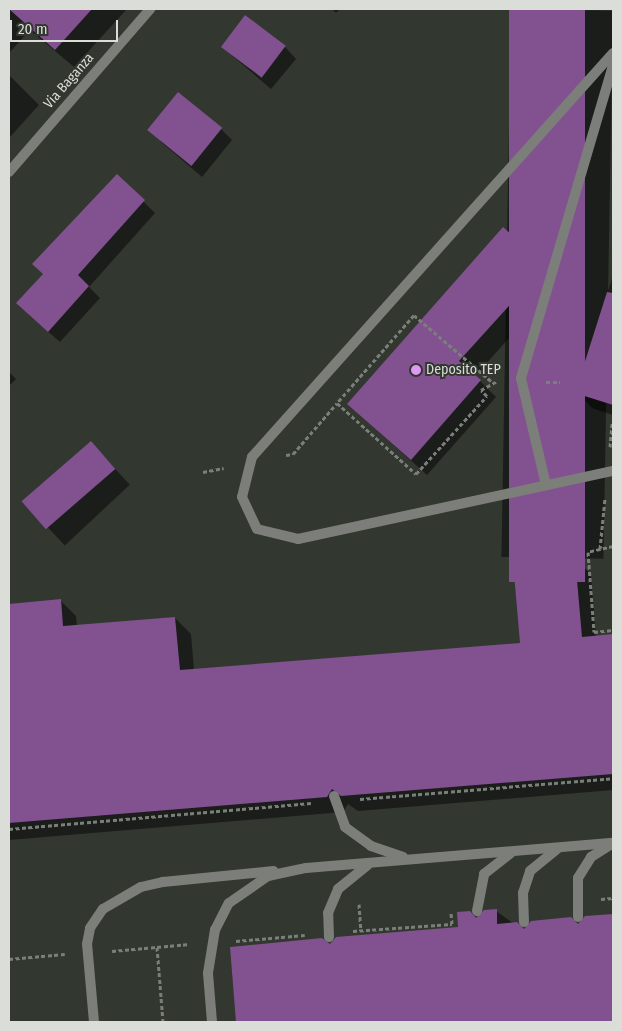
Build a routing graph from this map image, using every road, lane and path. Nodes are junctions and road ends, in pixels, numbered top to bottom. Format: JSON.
{"nodes":[{"id":1,"x":150,"y":9,"type":"edge"},
{"id":2,"x":613,"y":53,"type":"edge"},
{"id":3,"x":613,"y":65,"type":"edge"},
{"id":4,"x":9,"y":172,"type":"edge"},
{"id":5,"x":490,"y":381,"type":"junction"},
{"id":6,"x":500,"y":382,"type":"dead end"},
{"id":7,"x":540,"y":382,"type":"dead end"},
{"id":8,"x":560,"y":382,"type":"dead end"},
{"id":9,"x":613,"y":471,"type":"edge"},
{"id":10,"x":546,"y":485,"type":"junction"},
{"id":11,"x":613,"y":546,"type":"edge"},
{"id":12,"x":613,"y":630,"type":"edge"},
{"id":13,"x":334,"y":796,"type":"dead end"},
{"id":14,"x":613,"y":844,"type":"edge"},
{"id":15,"x":570,"y":847,"type":"junction"},
{"id":16,"x":524,"y":850,"type":"junction"},
{"id":17,"x":424,"y":858,"type":"junction"},
{"id":18,"x":384,"y":861,"type":"junction"},
{"id":19,"x":306,"y":868,"type":"junction"},
{"id":20,"x":477,"y":911,"type":"dead end"},
{"id":21,"x":578,"y":917,"type":"dead end"},
{"id":22,"x":524,"y":922,"type":"dead end"},
{"id":23,"x":329,"y":938,"type":"dead end"},
{"id":24,"x":157,"y":947,"type":"dead end"},
{"id":25,"x":94,"y":1022,"type":"edge"},
{"id":26,"x":163,"y":1022,"type":"edge"},
{"id":27,"x":212,"y":1022,"type":"edge"}],
"edges":[{"from":1,"to":4,"type":"street","name":"Via Baganza"},
{"from":2,"to":10,"type":"street"},
{"from":3,"to":10,"type":"street"},
{"from":5,"to":5,"type":"path"},
{"from":5,"to":6,"type":"path"},
{"from":7,"to":8,"type":"path"},
{"from":9,"to":10,"type":"street"},
{"from":11,"to":12,"type":"path"},
{"from":13,"to":17,"type":"street"},
{"from":14,"to":15,"type":"street"},
{"from":14,"to":21,"type":"street"},
{"from":15,"to":16,"type":"street"},
{"from":15,"to":22,"type":"street"},
{"from":16,"to":17,"type":"street"},
{"from":16,"to":20,"type":"street"},
{"from":17,"to":18,"type":"street"},
{"from":18,"to":19,"type":"street"},
{"from":18,"to":23,"type":"street"},
{"from":19,"to":25,"type":"street"},
{"from":19,"to":27,"type":"street"},
{"from":24,"to":26,"type":"path"}]}
